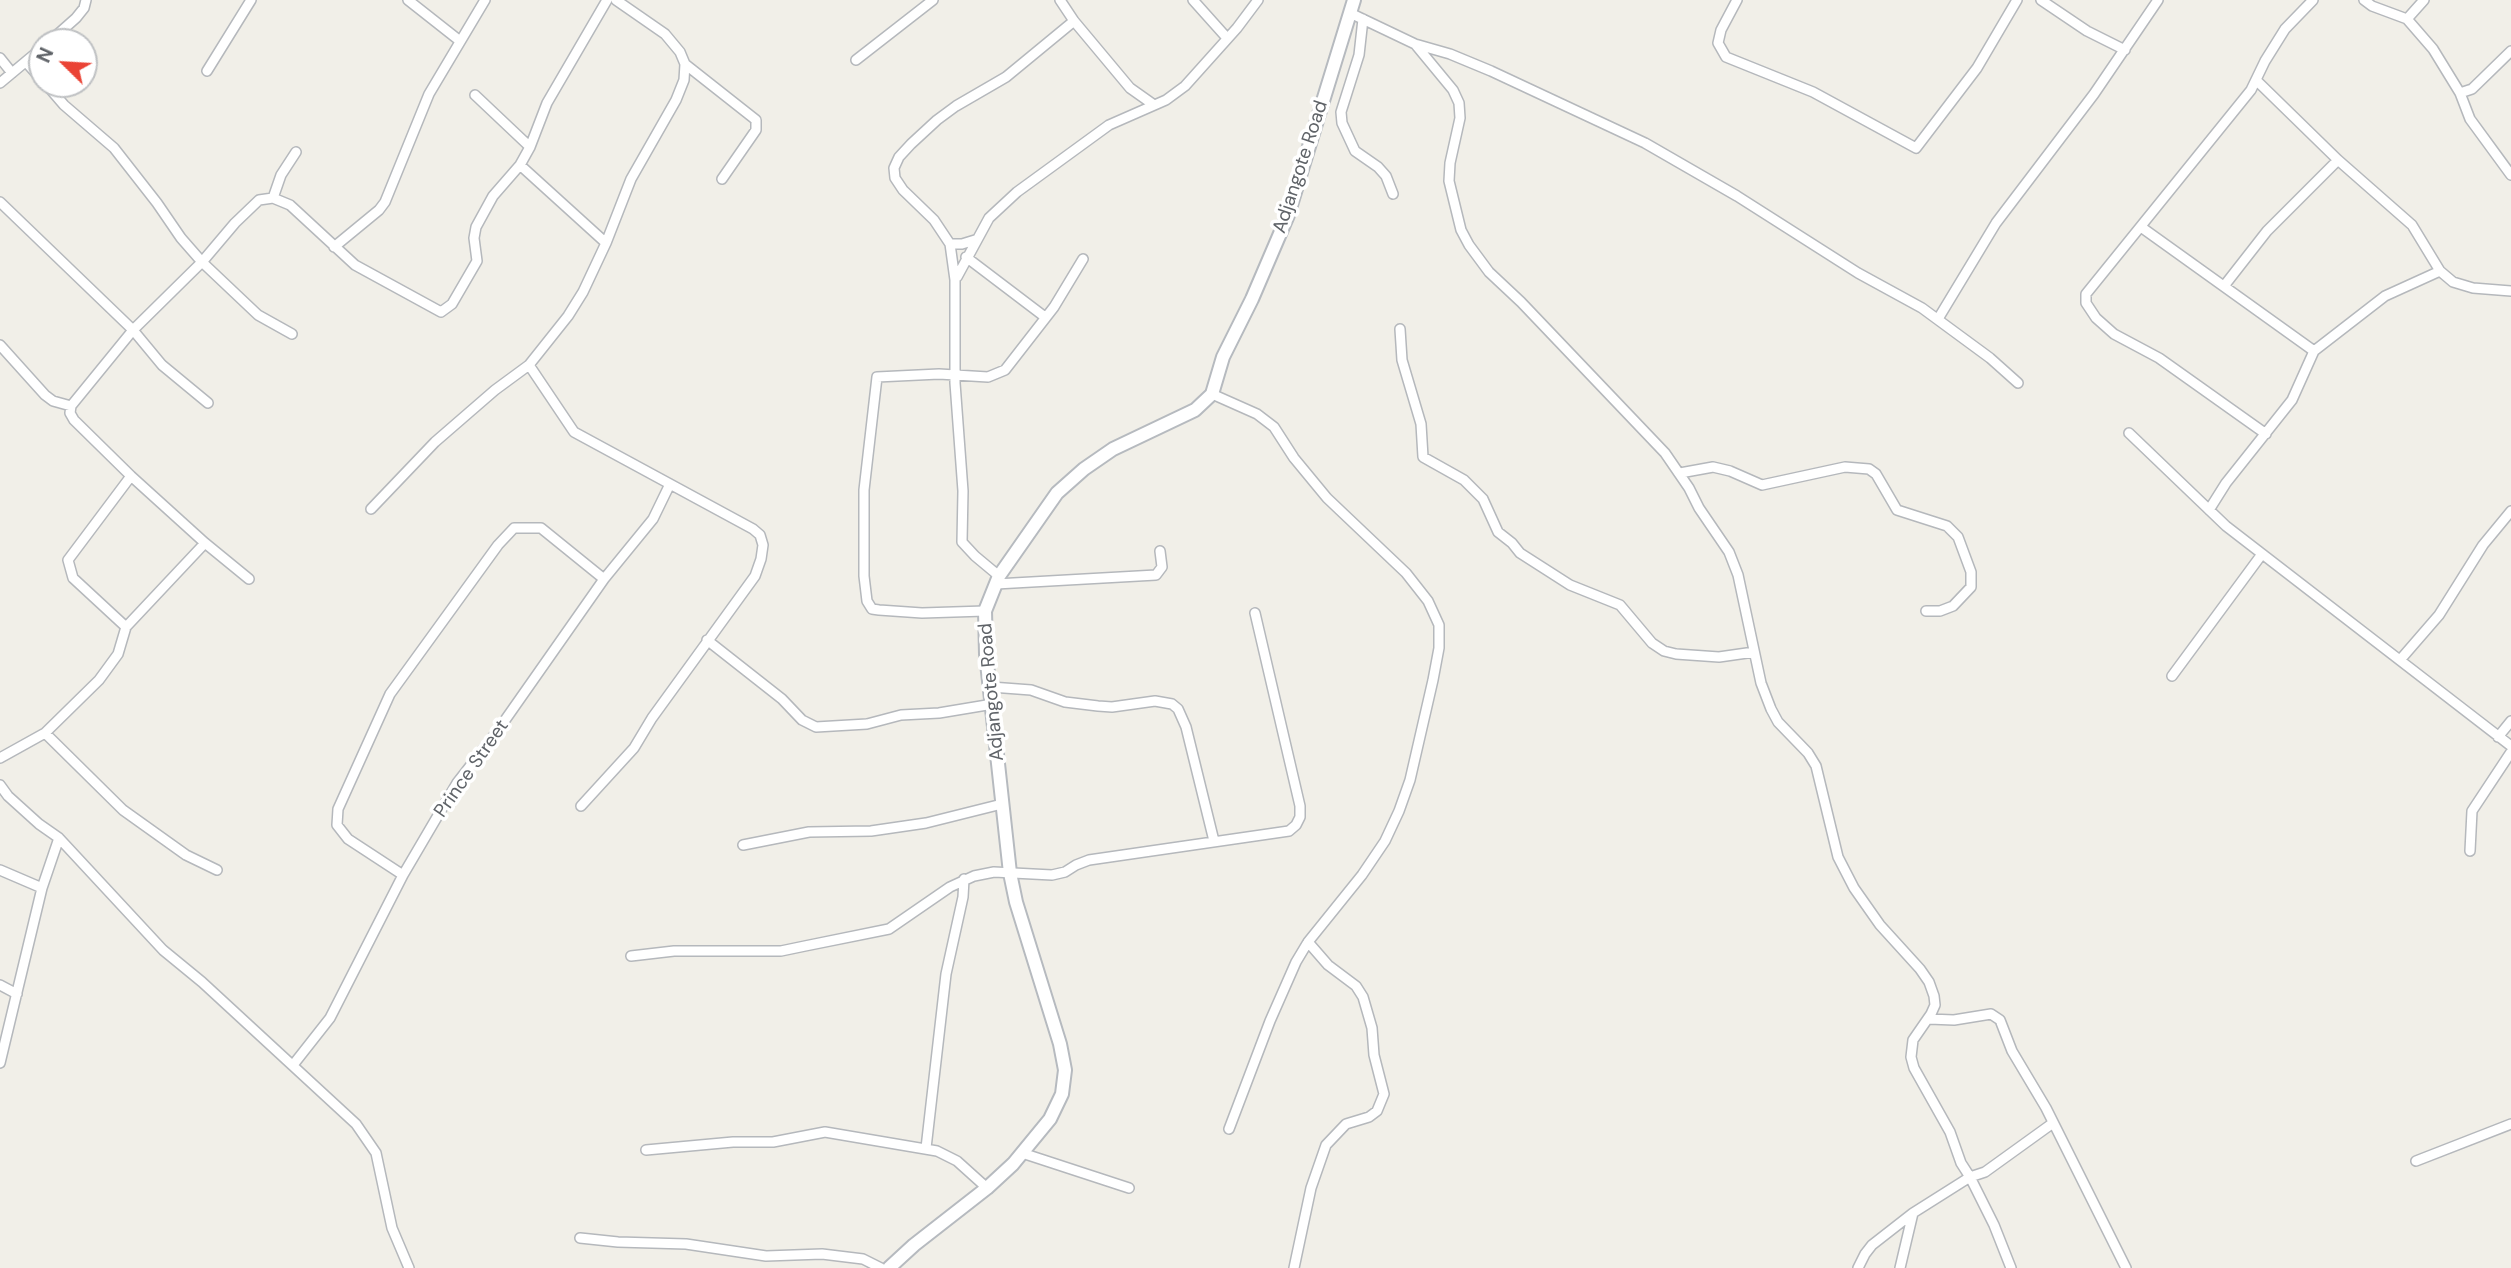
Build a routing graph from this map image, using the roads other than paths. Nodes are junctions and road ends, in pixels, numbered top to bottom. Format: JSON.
{"nodes":[{"id":1,"x":86,"y":0,"type":"edge"},
{"id":2,"x":408,"y":0,"type":"edge"},
{"id":3,"x":485,"y":0,"type":"edge"},
{"id":4,"x":607,"y":0,"type":"edge"},
{"id":5,"x":616,"y":0,"type":"edge"},
{"id":6,"x":933,"y":0,"type":"edge"},
{"id":7,"x":1060,"y":0,"type":"edge"},
{"id":8,"x":1193,"y":0,"type":"edge"},
{"id":9,"x":1258,"y":0,"type":"edge"},
{"id":10,"x":1354,"y":0,"type":"edge"},
{"id":11,"x":1738,"y":0,"type":"edge"},
{"id":12,"x":2017,"y":0,"type":"edge"},
{"id":13,"x":2041,"y":0,"type":"edge"},
{"id":14,"x":2158,"y":0,"type":"edge"},
{"id":15,"x":2313,"y":0,"type":"edge"},
{"id":16,"x":2364,"y":0,"type":"edge"},
{"id":17,"x":2424,"y":0,"type":"edge"},
{"id":18,"x":248,"y":2,"type":"edge"},
{"id":19,"x":1350,"y":13,"type":"junction"},
{"id":20,"x":1363,"y":19,"type":"junction"},
{"id":21,"x":2407,"y":19,"type":"junction"},
{"id":22,"x":1074,"y":22,"type":"junction"},
{"id":23,"x":64,"y":28,"type":"edge"},
{"id":24,"x":1227,"y":38,"type":"junction"},
{"id":25,"x":460,"y":41,"type":"junction"},
{"id":26,"x":1415,"y":44,"type":"junction"},
{"id":27,"x":2125,"y":50,"type":"junction"},
{"id":28,"x":2511,"y":51,"type":"edge"},
{"id":29,"x":0,"y":58,"type":"edge"},
{"id":30,"x":856,"y":60,"type":"dead end"},
{"id":31,"x":26,"y":62,"type":"joint"},
{"id":32,"x":28,"y":64,"type":"edge"},
{"id":33,"x":685,"y":64,"type":"junction"},
{"id":34,"x":207,"y":71,"type":"dead end"},
{"id":35,"x":12,"y":74,"type":"junction"},
{"id":36,"x":2256,"y":80,"type":"junction"},
{"id":37,"x":0,"y":83,"type":"edge"},
{"id":38,"x":2460,"y":93,"type":"junction"},
{"id":39,"x":475,"y":95,"type":"dead end"},
{"id":40,"x":58,"y":98,"type":"edge"},
{"id":41,"x":1154,"y":105,"type":"junction"},
{"id":42,"x":530,"y":147,"type":"junction"},
{"id":43,"x":296,"y":152,"type":"dead end"},
{"id":44,"x":2338,"y":160,"type":"junction"},
{"id":45,"x":520,"y":165,"type":"junction"},
{"id":46,"x":2511,"y":176,"type":"edge"},
{"id":47,"x":722,"y":179,"type":"dead end"},
{"id":48,"x":1393,"y":194,"type":"dead end"},
{"id":49,"x":273,"y":198,"type":"junction"},
{"id":50,"x":0,"y":202,"type":"edge"},
{"id":51,"x":2141,"y":227,"type":"junction"},
{"id":52,"x":975,"y":240,"type":"junction"},
{"id":53,"x":606,"y":243,"type":"junction"},
{"id":54,"x":950,"y":244,"type":"junction"},
{"id":55,"x":334,"y":247,"type":"junction"},
{"id":56,"x":966,"y":257,"type":"junction"},
{"id":57,"x":1083,"y":259,"type":"dead end"},
{"id":58,"x":202,"y":262,"type":"junction"},
{"id":59,"x":2441,"y":271,"type":"junction"},
{"id":60,"x":955,"y":280,"type":"junction"},
{"id":61,"x":2224,"y":286,"type":"junction"},
{"id":62,"x":2511,"y":291,"type":"edge"},
{"id":63,"x":1045,"y":317,"type":"junction"},
{"id":64,"x":1938,"y":319,"type":"junction"},
{"id":65,"x":1400,"y":329,"type":"dead end"},
{"id":66,"x":133,"y":330,"type":"junction"},
{"id":67,"x":292,"y":334,"type":"dead end"},
{"id":68,"x":0,"y":345,"type":"edge"},
{"id":69,"x":2314,"y":351,"type":"junction"},
{"id":70,"x":529,"y":365,"type":"junction"},
{"id":71,"x":939,"y":374,"type":"junction"},
{"id":72,"x":955,"y":375,"type":"junction"},
{"id":73,"x":2018,"y":383,"type":"dead end"},
{"id":74,"x":955,"y":389,"type":"junction"},
{"id":75,"x":1212,"y":394,"type":"junction"},
{"id":76,"x":208,"y":403,"type":"dead end"},
{"id":77,"x":71,"y":406,"type":"junction"},
{"id":78,"x":2129,"y":433,"type":"dead end"},
{"id":79,"x":2266,"y":435,"type":"junction"},
{"id":80,"x":1680,"y":473,"type":"junction"},
{"id":81,"x":131,"y":476,"type":"junction"},
{"id":82,"x":670,"y":484,"type":"junction"},
{"id":83,"x":371,"y":509,"type":"dead end"},
{"id":84,"x":2209,"y":510,"type":"junction"},
{"id":85,"x":2511,"y":511,"type":"edge"},
{"id":86,"x":205,"y":543,"type":"junction"},
{"id":87,"x":1160,"y":551,"type":"dead end"},
{"id":88,"x":2262,"y":554,"type":"junction"},
{"id":89,"x":249,"y":579,"type":"dead end"},
{"id":90,"x":604,"y":579,"type":"junction"},
{"id":91,"x":997,"y":580,"type":"junction"},
{"id":92,"x":985,"y":611,"type":"junction"},
{"id":93,"x":1926,"y":611,"type":"dead end"},
{"id":94,"x":1255,"y":612,"type":"dead end"},
{"id":95,"x":126,"y":627,"type":"junction"},
{"id":96,"x":708,"y":640,"type":"junction"},
{"id":97,"x":1754,"y":652,"type":"junction"},
{"id":98,"x":2400,"y":660,"type":"junction"},
{"id":99,"x":2172,"y":676,"type":"dead end"},
{"id":100,"x":991,"y":687,"type":"junction"},
{"id":101,"x":993,"y":704,"type":"junction"},
{"id":102,"x":2511,"y":721,"type":"edge"},
{"id":103,"x":45,"y":733,"type":"junction"},
{"id":104,"x":2498,"y":737,"type":"junction"},
{"id":105,"x":2511,"y":746,"type":"edge"},
{"id":106,"x":2511,"y":752,"type":"edge"},
{"id":107,"x":0,"y":758,"type":"edge"},
{"id":108,"x":0,"y":785,"type":"edge"},
{"id":109,"x":1002,"y":804,"type":"junction"},
{"id":110,"x":581,"y":806,"type":"dead end"},
{"id":111,"x":59,"y":838,"type":"junction"},
{"id":112,"x":1214,"y":841,"type":"junction"},
{"id":113,"x":743,"y":845,"type":"dead end"},
{"id":114,"x":2470,"y":851,"type":"dead end"},
{"id":115,"x":0,"y":870,"type":"edge"},
{"id":116,"x":217,"y":870,"type":"dead end"},
{"id":117,"x":1010,"y":873,"type":"junction"},
{"id":118,"x":403,"y":875,"type":"junction"},
{"id":119,"x":964,"y":879,"type":"junction"},
{"id":120,"x":42,"y":888,"type":"junction"},
{"id":121,"x":1308,"y":942,"type":"junction"},
{"id":122,"x":631,"y":956,"type":"dead end"},
{"id":123,"x":0,"y":985,"type":"edge"},
{"id":124,"x":17,"y":994,"type":"junction"},
{"id":125,"x":1929,"y":1019,"type":"junction"},
{"id":126,"x":0,"y":1063,"type":"edge"},
{"id":127,"x":293,"y":1065,"type":"junction"},
{"id":128,"x":2053,"y":1124,"type":"junction"},
{"id":129,"x":2511,"y":1124,"type":"edge"},
{"id":130,"x":1229,"y":1129,"type":"dead end"},
{"id":131,"x":926,"y":1148,"type":"junction"},
{"id":132,"x":646,"y":1150,"type":"dead end"},
{"id":133,"x":1021,"y":1153,"type":"junction"},
{"id":134,"x":2416,"y":1161,"type":"dead end"},
{"id":135,"x":1970,"y":1177,"type":"junction"},
{"id":136,"x":987,"y":1188,"type":"junction"},
{"id":137,"x":1129,"y":1188,"type":"dead end"},
{"id":138,"x":1913,"y":1213,"type":"junction"},
{"id":139,"x":580,"y":1238,"type":"dead end"},
{"id":140,"x":409,"y":1268,"type":"edge"},
{"id":141,"x":881,"y":1268,"type":"edge"},
{"id":142,"x":889,"y":1268,"type":"edge"},
{"id":143,"x":1294,"y":1268,"type":"edge"},
{"id":144,"x":1858,"y":1268,"type":"edge"},
{"id":145,"x":1900,"y":1268,"type":"edge"},
{"id":146,"x":2011,"y":1268,"type":"edge"},
{"id":147,"x":2126,"y":1268,"type":"edge"}],
"edges":[{"from":1,"to":23,"type":"street"},
{"from":2,"to":25,"type":"street"},
{"from":3,"to":25,"type":"street"},
{"from":4,"to":42,"type":"street"},
{"from":5,"to":33,"type":"street"},
{"from":6,"to":30,"type":"street"},
{"from":7,"to":22,"type":"street"},
{"from":8,"to":24,"type":"street"},
{"from":9,"to":24,"type":"street"},
{"from":10,"to":19,"type":"street","name":"Adjangote Road"},
{"from":11,"to":12,"type":"street"},
{"from":13,"to":27,"type":"street"},
{"from":14,"to":27,"type":"street"},
{"from":15,"to":36,"type":"street"},
{"from":16,"to":21,"type":"street"},
{"from":17,"to":21,"type":"street"},
{"from":18,"to":34,"type":"street"},
{"from":19,"to":20,"type":"street"},
{"from":19,"to":75,"type":"street","name":"Adjangote Road"},
{"from":20,"to":26,"type":"street"},
{"from":20,"to":48,"type":"street"},
{"from":21,"to":38,"type":"street"},
{"from":22,"to":41,"type":"street"},
{"from":22,"to":54,"type":"street"},
{"from":24,"to":41,"type":"street"},
{"from":25,"to":55,"type":"street"},
{"from":26,"to":64,"type":"street"},
{"from":26,"to":80,"type":"street"},
{"from":27,"to":64,"type":"street"},
{"from":28,"to":38,"type":"street"},
{"from":29,"to":35,"type":"street"},
{"from":31,"to":32,"type":"street"},
{"from":31,"to":35,"type":"street"},
{"from":33,"to":47,"type":"street"},
{"from":33,"to":53,"type":"street"},
{"from":35,"to":37,"type":"street"},
{"from":36,"to":44,"type":"street"},
{"from":36,"to":51,"type":"street"},
{"from":38,"to":46,"type":"street"},
{"from":39,"to":42,"type":"street"},
{"from":40,"to":58,"type":"street"},
{"from":41,"to":52,"type":"street"},
{"from":42,"to":45,"type":"street"},
{"from":43,"to":49,"type":"street"},
{"from":44,"to":59,"type":"street"},
{"from":44,"to":61,"type":"street"},
{"from":45,"to":53,"type":"street"},
{"from":45,"to":55,"type":"street"},
{"from":49,"to":55,"type":"street"},
{"from":49,"to":58,"type":"street"},
{"from":50,"to":66,"type":"street"},
{"from":51,"to":61,"type":"street"},
{"from":51,"to":79,"type":"street"},
{"from":52,"to":54,"type":"street"},
{"from":52,"to":56,"type":"street"},
{"from":53,"to":70,"type":"street"},
{"from":54,"to":60,"type":"street"},
{"from":56,"to":60,"type":"street"},
{"from":56,"to":63,"type":"street"},
{"from":57,"to":63,"type":"street"},
{"from":58,"to":66,"type":"street"},
{"from":58,"to":67,"type":"street"},
{"from":59,"to":62,"type":"street"},
{"from":59,"to":69,"type":"street"},
{"from":60,"to":72,"type":"street"},
{"from":61,"to":69,"type":"street"},
{"from":63,"to":72,"type":"street"},
{"from":64,"to":73,"type":"street"},
{"from":65,"to":97,"type":"street"},
{"from":66,"to":76,"type":"street"},
{"from":66,"to":77,"type":"street"},
{"from":68,"to":77,"type":"street"},
{"from":69,"to":79,"type":"street"},
{"from":70,"to":82,"type":"street"},
{"from":70,"to":83,"type":"street"},
{"from":71,"to":72,"type":"street"},
{"from":71,"to":74,"type":"street"},
{"from":71,"to":92,"type":"street"},
{"from":72,"to":74,"type":"street"},
{"from":74,"to":91,"type":"street"},
{"from":75,"to":91,"type":"street","name":"Adjangote Road"},
{"from":75,"to":121,"type":"street"},
{"from":77,"to":81,"type":"street"},
{"from":78,"to":84,"type":"street"},
{"from":79,"to":84,"type":"street"},
{"from":80,"to":93,"type":"street"},
{"from":80,"to":97,"type":"street"},
{"from":81,"to":86,"type":"street"},
{"from":81,"to":95,"type":"street"},
{"from":82,"to":90,"type":"street","name":"Prince Street"},
{"from":82,"to":96,"type":"street"},
{"from":84,"to":88,"type":"street"},
{"from":85,"to":98,"type":"street"},
{"from":86,"to":89,"type":"street"},
{"from":86,"to":95,"type":"street"},
{"from":87,"to":91,"type":"street"},
{"from":88,"to":98,"type":"street"},
{"from":88,"to":99,"type":"street"},
{"from":90,"to":118,"type":"street","name":"Prince Street"},
{"from":90,"to":118,"type":"street"},
{"from":91,"to":92,"type":"street","name":"Adjangote Road"},
{"from":92,"to":100,"type":"street","name":"Adjangote Road"},
{"from":94,"to":112,"type":"street"},
{"from":95,"to":103,"type":"street"},
{"from":96,"to":101,"type":"street"},
{"from":96,"to":110,"type":"street"},
{"from":97,"to":125,"type":"street"},
{"from":98,"to":104,"type":"street"},
{"from":100,"to":101,"type":"street","name":"Adjangote Road"},
{"from":100,"to":112,"type":"street"},
{"from":101,"to":109,"type":"street","name":"Adjangote Road"},
{"from":102,"to":104,"type":"street"},
{"from":103,"to":107,"type":"street"},
{"from":103,"to":116,"type":"street"},
{"from":104,"to":105,"type":"street"},
{"from":106,"to":114,"type":"street"},
{"from":108,"to":111,"type":"street"},
{"from":109,"to":113,"type":"street"},
{"from":109,"to":117,"type":"street","name":"Adjangote Road"},
{"from":111,"to":120,"type":"street"},
{"from":111,"to":127,"type":"street"},
{"from":112,"to":117,"type":"street"},
{"from":115,"to":120,"type":"street"},
{"from":117,"to":119,"type":"street"},
{"from":117,"to":133,"type":"street","name":"Adjangote Road"},
{"from":118,"to":127,"type":"street","name":"Prince Street"},
{"from":119,"to":122,"type":"street"},
{"from":119,"to":131,"type":"street"},
{"from":120,"to":124,"type":"street"},
{"from":121,"to":130,"type":"street"},
{"from":121,"to":143,"type":"street"},
{"from":123,"to":124,"type":"street"},
{"from":124,"to":126,"type":"street"},
{"from":125,"to":128,"type":"street"},
{"from":125,"to":135,"type":"street"},
{"from":127,"to":140,"type":"street"},
{"from":128,"to":135,"type":"street"},
{"from":128,"to":147,"type":"street"},
{"from":129,"to":134,"type":"street"},
{"from":131,"to":132,"type":"street"},
{"from":131,"to":136,"type":"street"},
{"from":133,"to":136,"type":"street","name":"Adjangote Road"},
{"from":133,"to":137,"type":"street"},
{"from":135,"to":138,"type":"street"},
{"from":135,"to":146,"type":"street"},
{"from":136,"to":142,"type":"street","name":"Adjangote Road"},
{"from":138,"to":144,"type":"street"},
{"from":138,"to":145,"type":"street"},
{"from":139,"to":141,"type":"street"}]}
